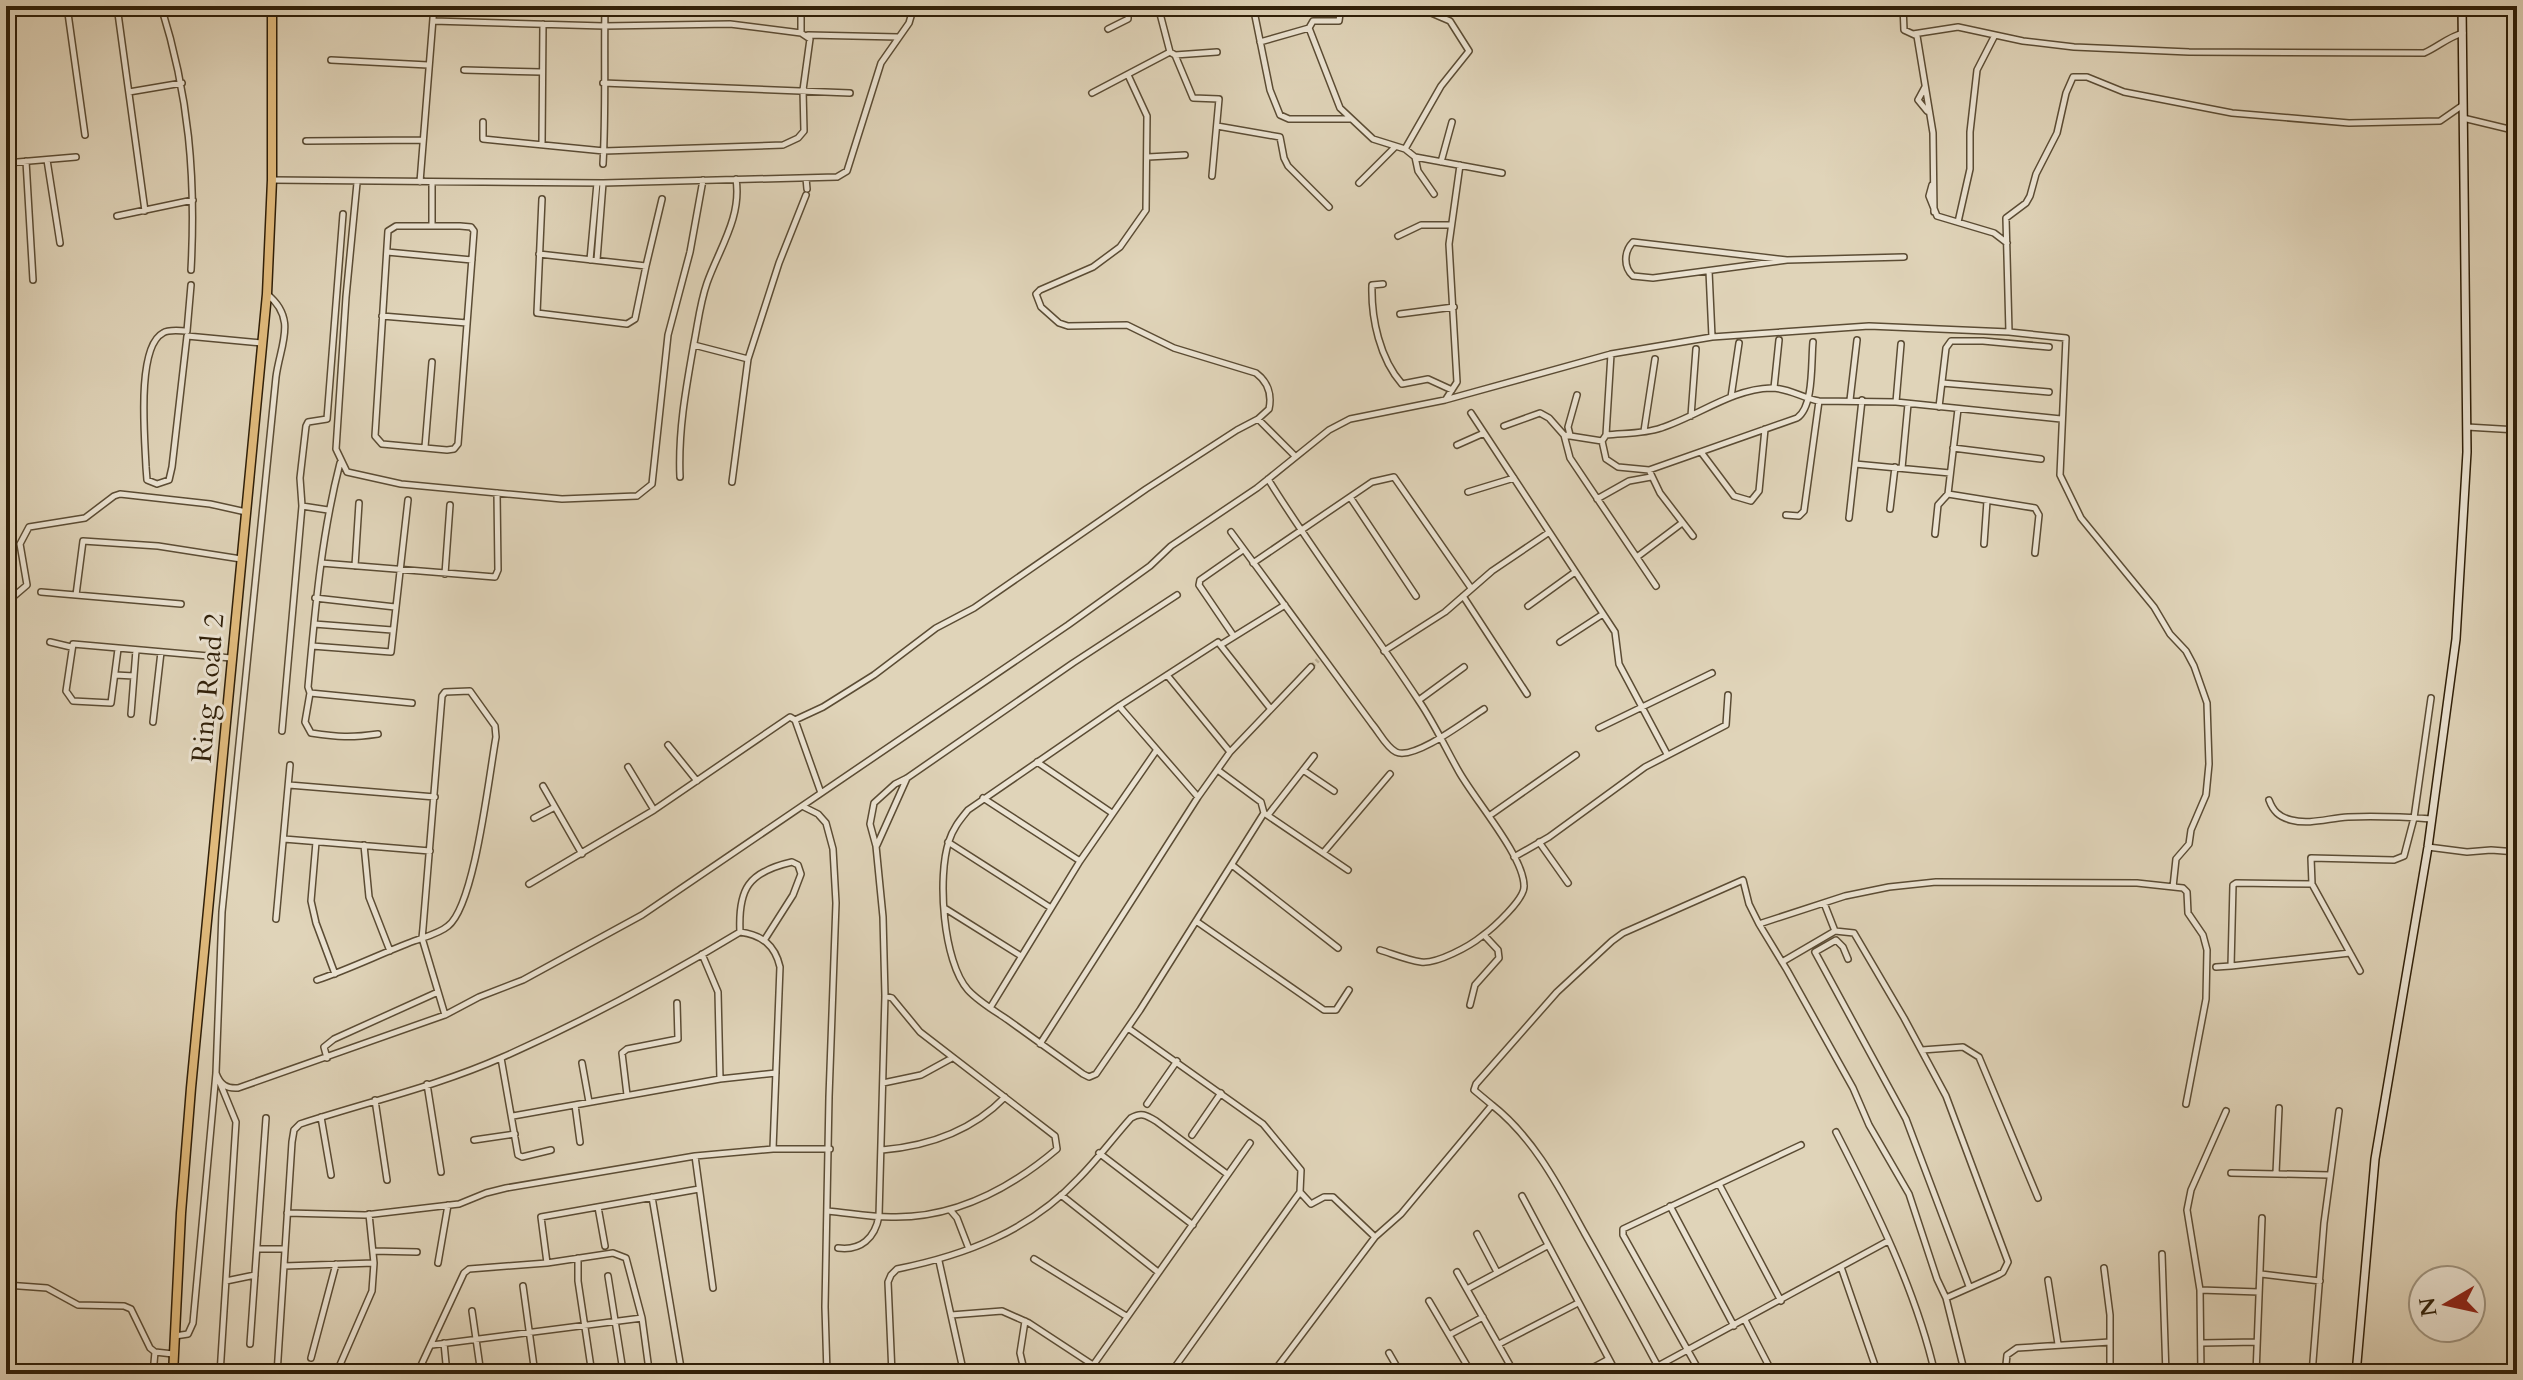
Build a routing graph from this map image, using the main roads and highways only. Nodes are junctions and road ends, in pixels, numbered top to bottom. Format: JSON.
{"nodes":[{"id":1,"x":272,"y":6,"type":"edge"},
{"id":2,"x":2462,"y":6,"type":"edge"},
{"id":3,"x":173,"y":1372,"type":"edge"},
{"id":4,"x":2356,"y":1374,"type":"edge"}],
"edges":[{"from":1,"to":3,"type":"main road","name":"Ring Road 2"},
{"from":2,"to":4,"type":"main road"}]}
